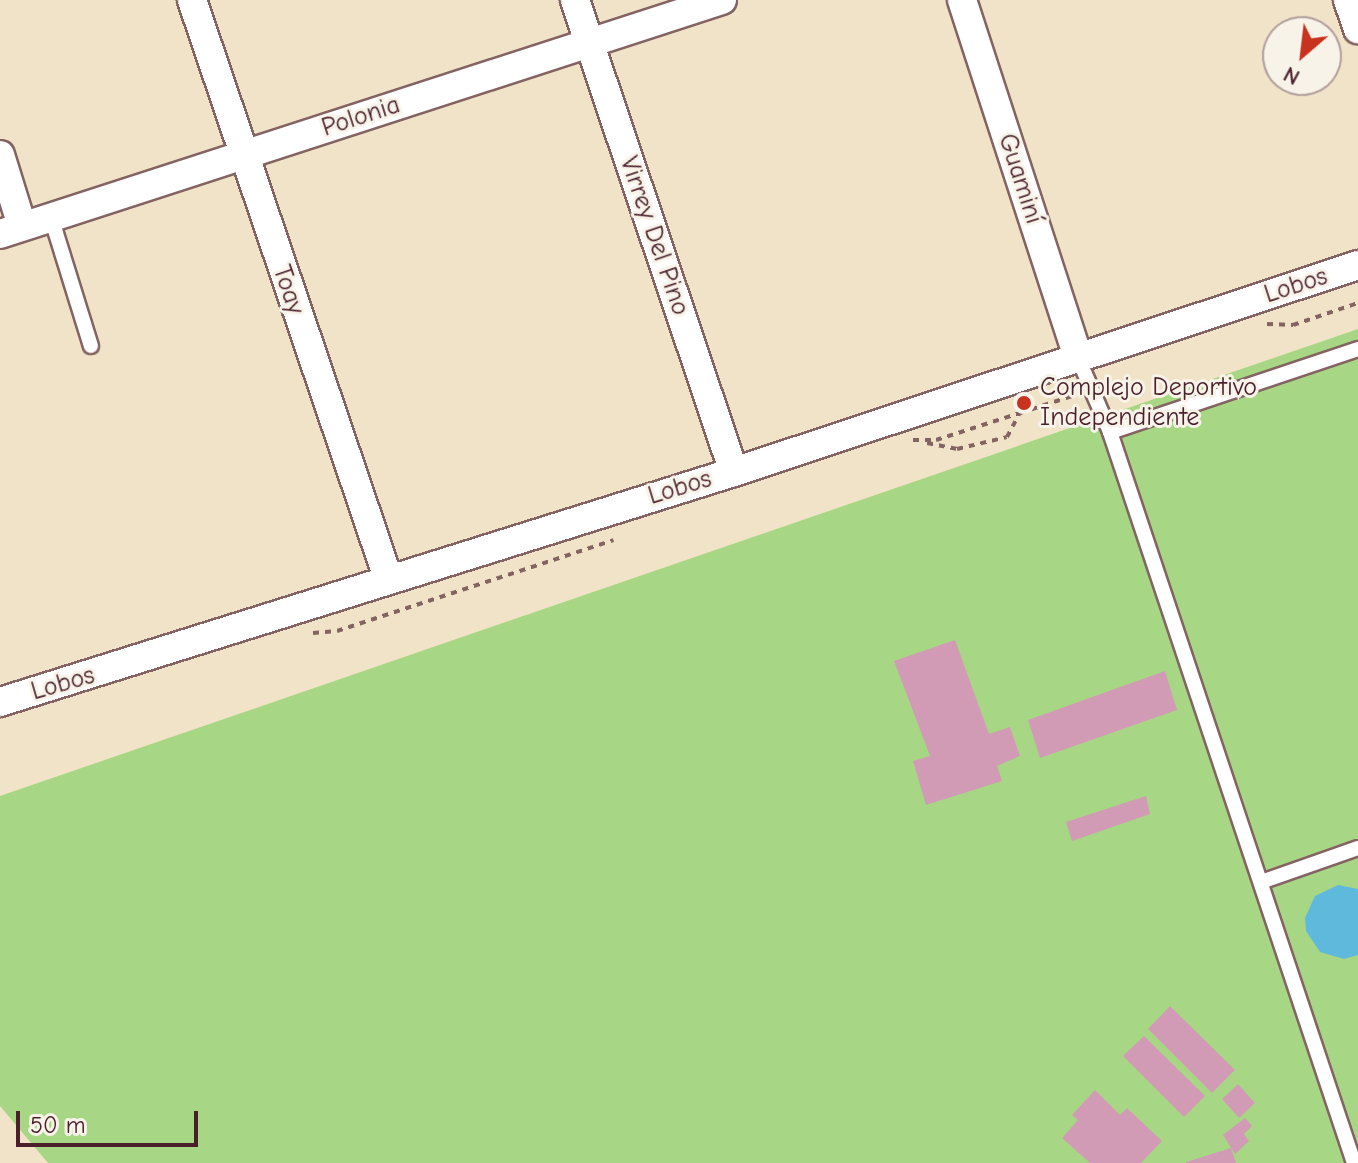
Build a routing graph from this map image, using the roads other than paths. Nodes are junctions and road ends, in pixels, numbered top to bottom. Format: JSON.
{"nodes":[{"id":1,"x":192,"y":0,"type":"edge"},
{"id":2,"x":575,"y":0,"type":"edge"},
{"id":3,"x":722,"y":0,"type":"edge"},
{"id":4,"x":962,"y":0,"type":"edge"},
{"id":5,"x":1348,"y":0,"type":"edge"},
{"id":6,"x":1358,"y":29,"type":"edge"},
{"id":7,"x":590,"y":44,"type":"junction"},
{"id":8,"x":0,"y":155,"type":"edge"},
{"id":9,"x":242,"y":155,"type":"junction"},
{"id":10,"x":51,"y":217,"type":"junction"},
{"id":11,"x":11,"y":230,"type":"edge"},
{"id":12,"x":1358,"y":265,"type":"edge"},
{"id":13,"x":91,"y":346,"type":"dead end"},
{"id":14,"x":1358,"y":349,"type":"edge"},
{"id":15,"x":1078,"y":358,"type":"junction"},
{"id":16,"x":1110,"y":432,"type":"junction"},
{"id":17,"x":734,"y":472,"type":"junction"},
{"id":18,"x":388,"y":578,"type":"junction"},
{"id":19,"x":0,"y":702,"type":"edge"},
{"id":20,"x":1358,"y":848,"type":"edge"},
{"id":21,"x":1261,"y":882,"type":"junction"},
{"id":22,"x":1354,"y":1163,"type":"edge"}],
"edges":[{"from":1,"to":9,"type":"street","name":"Toay"},
{"from":2,"to":7,"type":"street","name":"Virrey Del Pino"},
{"from":3,"to":7,"type":"street","name":"Polonia"},
{"from":4,"to":15,"type":"street","name":"Guaminí"},
{"from":5,"to":6,"type":"street"},
{"from":7,"to":9,"type":"street","name":"Polonia"},
{"from":7,"to":17,"type":"street","name":"Virrey Del Pino"},
{"from":8,"to":11,"type":"street"},
{"from":9,"to":10,"type":"street","name":"Polonia"},
{"from":9,"to":18,"type":"street","name":"Toay"},
{"from":10,"to":11,"type":"street","name":"Polonia"},
{"from":10,"to":13,"type":"lane"},
{"from":12,"to":15,"type":"street","name":"Lobos"},
{"from":14,"to":16,"type":"lane"},
{"from":15,"to":16,"type":"lane"},
{"from":15,"to":17,"type":"street","name":"Lobos"},
{"from":16,"to":21,"type":"lane"},
{"from":17,"to":18,"type":"street","name":"Lobos"},
{"from":18,"to":19,"type":"street","name":"Lobos"},
{"from":20,"to":21,"type":"lane"},
{"from":21,"to":22,"type":"lane"}]}
